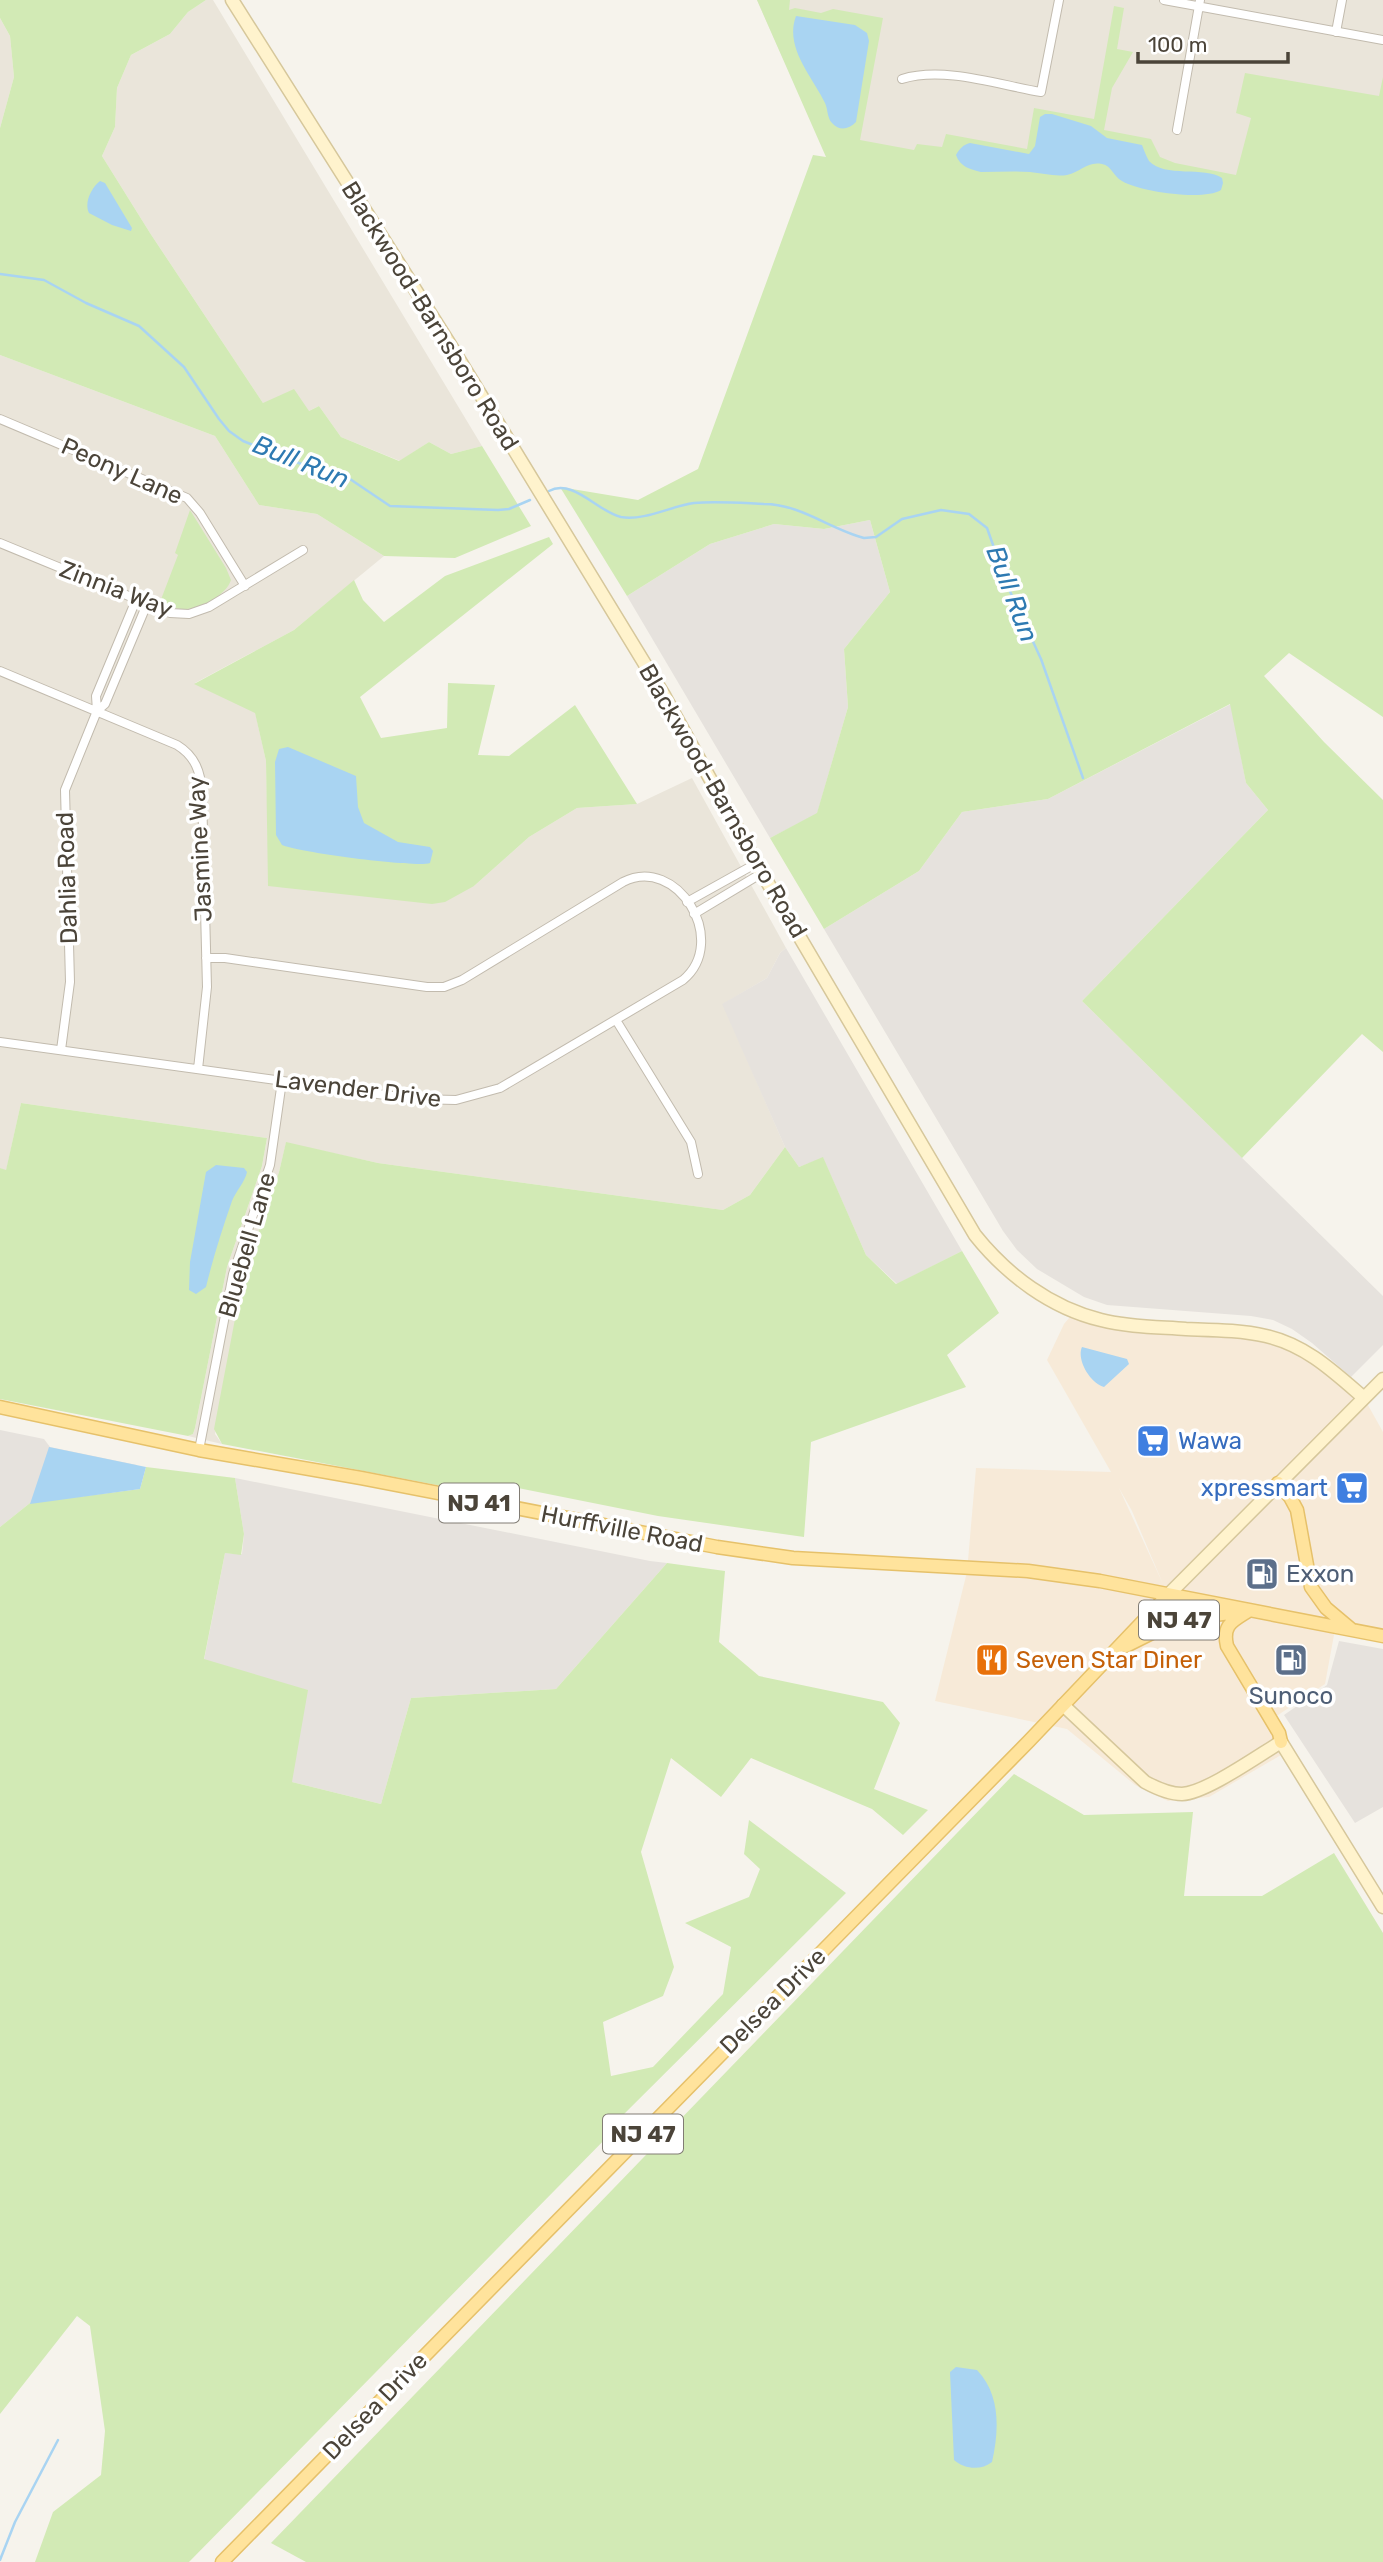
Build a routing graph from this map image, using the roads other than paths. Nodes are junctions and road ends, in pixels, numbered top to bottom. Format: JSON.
{"nodes":[{"id":1,"x":232,"y":0,"type":"edge"},
{"id":2,"x":1059,"y":0,"type":"edge"},
{"id":3,"x":1164,"y":0,"type":"edge"},
{"id":4,"x":1342,"y":0,"type":"edge"},
{"id":5,"x":1199,"y":3,"type":"edge"},
{"id":6,"x":1336,"y":32,"type":"junction"},
{"id":7,"x":1383,"y":40,"type":"edge"},
{"id":8,"x":902,"y":79,"type":"dead end"},
{"id":9,"x":1177,"y":130,"type":"dead end"},
{"id":10,"x":0,"y":419,"type":"edge"},
{"id":11,"x":0,"y":543,"type":"edge"},
{"id":12,"x":303,"y":550,"type":"dead end"},
{"id":13,"x":245,"y":586,"type":"junction"},
{"id":14,"x":136,"y":600,"type":"junction"},
{"id":15,"x":147,"y":604,"type":"junction"},
{"id":16,"x":0,"y":671,"type":"edge"},
{"id":17,"x":97,"y":711,"type":"junction"},
{"id":18,"x":760,"y":868,"type":"junction"},
{"id":19,"x":687,"y":902,"type":"junction"},
{"id":20,"x":694,"y":914,"type":"junction"},
{"id":21,"x":206,"y":958,"type":"junction"},
{"id":22,"x":616,"y":1020,"type":"junction"},
{"id":23,"x":0,"y":1042,"type":"edge"},
{"id":24,"x":61,"y":1050,"type":"junction"},
{"id":25,"x":198,"y":1069,"type":"junction"},
{"id":26,"x":282,"y":1081,"type":"junction"},
{"id":27,"x":698,"y":1174,"type":"dead end"},
{"id":28,"x":1383,"y":1379,"type":"edge"},
{"id":29,"x":1364,"y":1398,"type":"junction"},
{"id":30,"x":0,"y":1407,"type":"edge"},
{"id":31,"x":199,"y":1450,"type":"junction"},
{"id":32,"x":1278,"y":1483,"type":"junction"},
{"id":33,"x":1168,"y":1595,"type":"junction"},
{"id":34,"x":1250,"y":1610,"type":"junction"},
{"id":35,"x":1354,"y":1631,"type":"junction"},
{"id":36,"x":1383,"y":1636,"type":"edge"},
{"id":37,"x":1116,"y":1651,"type":"junction"},
{"id":38,"x":1063,"y":1705,"type":"junction"},
{"id":39,"x":1281,"y":1742,"type":"junction"},
{"id":40,"x":1383,"y":1908,"type":"edge"},
{"id":41,"x":222,"y":2562,"type":"edge"}],
"edges":[{"from":1,"to":18,"type":"main road","name":"Blackwood-Barnsboro Road"},
{"from":2,"to":8,"type":"street"},
{"from":3,"to":5,"type":"street"},
{"from":4,"to":6,"type":"street"},
{"from":5,"to":6,"type":"street"},
{"from":5,"to":9,"type":"street"},
{"from":6,"to":7,"type":"street"},
{"from":10,"to":13,"type":"street","name":"Peony Lane"},
{"from":11,"to":14,"type":"street","name":"Zinnia Way"},
{"from":12,"to":13,"type":"street","name":"Zinnia Way"},
{"from":13,"to":15,"type":"street","name":"Zinnia Way"},
{"from":14,"to":15,"type":"street","name":"Zinnia Way"},
{"from":14,"to":17,"type":"street","name":"Dahlia Road"},
{"from":15,"to":17,"type":"street","name":"Dahlia Road"},
{"from":16,"to":17,"type":"street","name":"Jasmine Way"},
{"from":17,"to":21,"type":"street","name":"Jasmine Way"},
{"from":17,"to":24,"type":"street","name":"Dahlia Road"},
{"from":18,"to":19,"type":"street"},
{"from":18,"to":20,"type":"street"},
{"from":18,"to":29,"type":"main road","name":"Blackwood-Barnsboro Road"},
{"from":19,"to":20,"type":"street","name":"Lavender Drive"},
{"from":19,"to":21,"type":"street","name":"Lavender Drive"},
{"from":20,"to":22,"type":"street","name":"Lavender Drive"},
{"from":21,"to":25,"type":"street","name":"Jasmine Way"},
{"from":22,"to":26,"type":"street","name":"Lavender Drive"},
{"from":22,"to":27,"type":"street"},
{"from":23,"to":24,"type":"street","name":"Lavender Drive"},
{"from":24,"to":25,"type":"street","name":"Lavender Drive"},
{"from":25,"to":26,"type":"street","name":"Lavender Drive"},
{"from":26,"to":31,"type":"street","name":"Bluebell Lane"},
{"from":28,"to":29,"type":"main road"},
{"from":29,"to":32,"type":"main road"},
{"from":30,"to":31,"type":"main road","name":"Hurffville Road","number":"NJ 41"},
{"from":31,"to":33,"type":"main road","name":"Hurffville Road","number":"NJ 41"},
{"from":32,"to":33,"type":"main road"},
{"from":32,"to":35,"type":"main road"},
{"from":33,"to":34,"type":"main road","number":"NJ 47"},
{"from":33,"to":37,"type":"main road","name":"Delsea Drive","number":"NJ 47"},
{"from":34,"to":35,"type":"main road","number":"NJ 47"},
{"from":34,"to":37,"type":"main road","number":"NJ 47"},
{"from":34,"to":39,"type":"main road"},
{"from":35,"to":36,"type":"main road","number":"NJ 47"},
{"from":37,"to":38,"type":"main road","name":"Delsea Drive","number":"NJ 47"},
{"from":38,"to":39,"type":"main road"},
{"from":38,"to":41,"type":"main road","name":"Delsea Drive","number":"NJ 47"},
{"from":39,"to":40,"type":"main road"}]}
